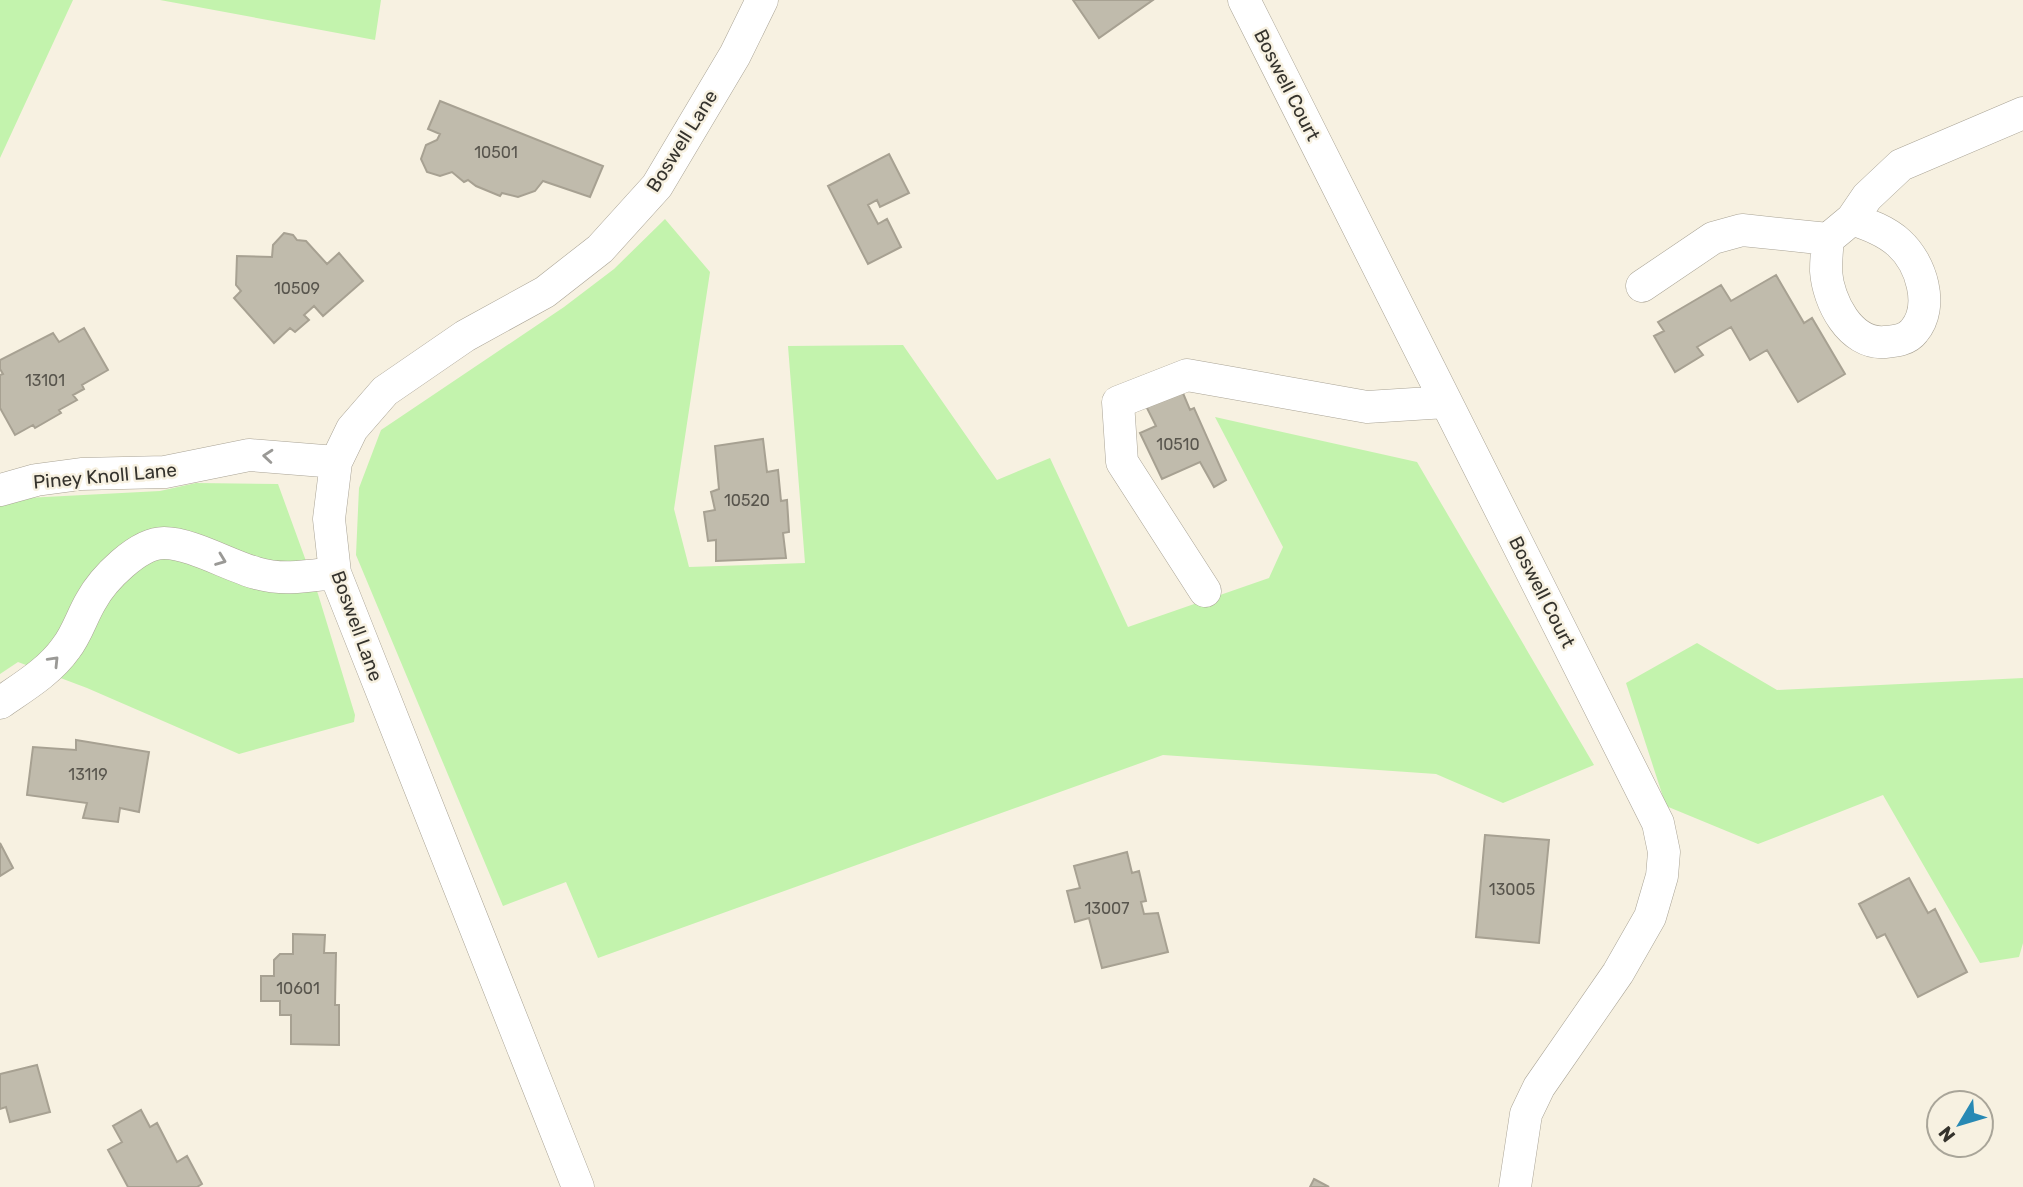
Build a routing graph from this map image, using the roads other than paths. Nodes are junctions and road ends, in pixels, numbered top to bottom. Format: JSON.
{"nodes":[{"id":1,"x":762,"y":0,"type":"edge"},
{"id":2,"x":1244,"y":0,"type":"edge"},
{"id":3,"x":2023,"y":113,"type":"edge"},
{"id":4,"x":1642,"y":286,"type":"dead end"},
{"id":5,"x":1446,"y":402,"type":"junction"},
{"id":6,"x":336,"y":462,"type":"junction"},
{"id":7,"x":0,"y":490,"type":"edge"},
{"id":8,"x":335,"y":573,"type":"junction"},
{"id":9,"x":1205,"y":590,"type":"dead end"},
{"id":10,"x":0,"y":703,"type":"edge"},
{"id":11,"x":578,"y":1187,"type":"edge"},
{"id":12,"x":1515,"y":1187,"type":"edge"}],
"edges":[{"from":1,"to":6,"type":"street","name":"Boswell Lane"},
{"from":2,"to":5,"type":"street","name":"Boswell Court"},
{"from":3,"to":4,"type":"street"},
{"from":5,"to":9,"type":"street"},
{"from":5,"to":12,"type":"street","name":"Boswell Court"},
{"from":6,"to":7,"type":"street","name":"Piney Knoll Lane","one_way":true},
{"from":6,"to":8,"type":"street","name":"Boswell Lane"},
{"from":10,"to":8,"type":"street","one_way":true},
{"from":8,"to":11,"type":"street","name":"Boswell Lane"}]}
